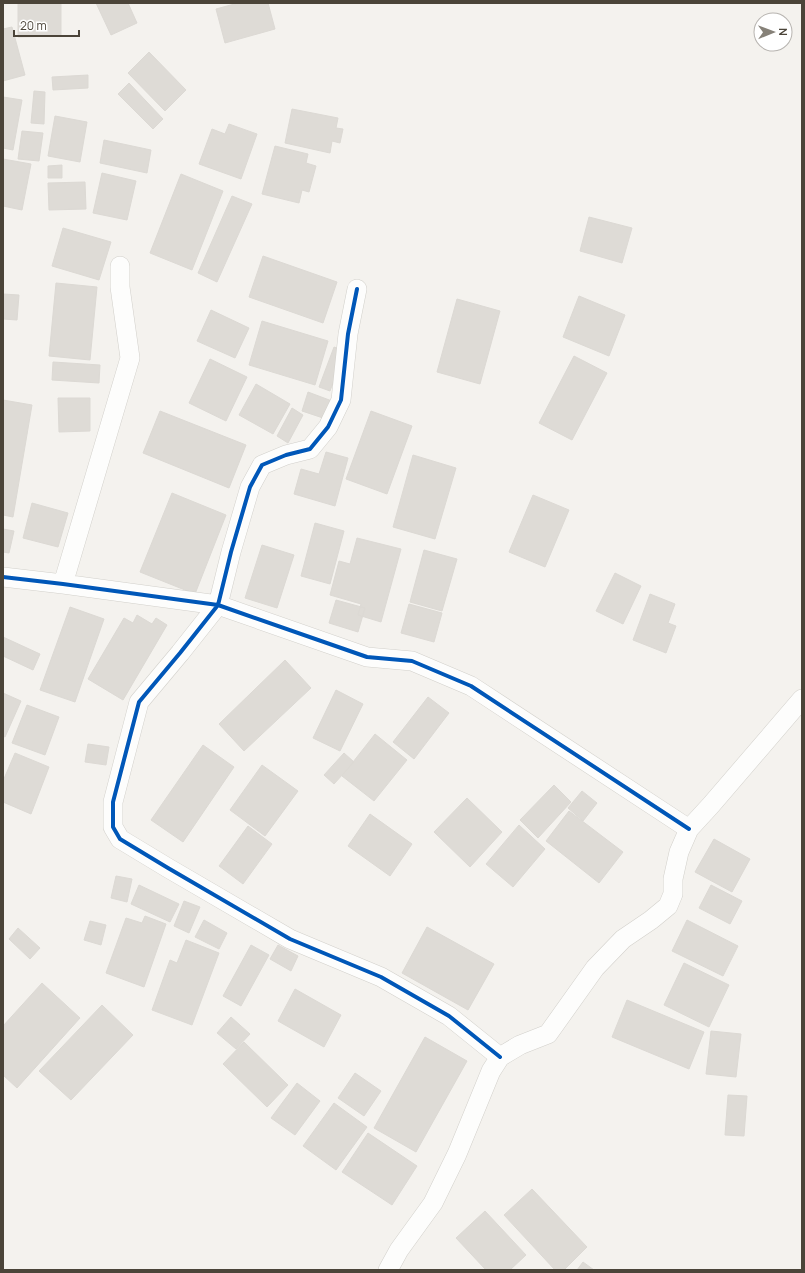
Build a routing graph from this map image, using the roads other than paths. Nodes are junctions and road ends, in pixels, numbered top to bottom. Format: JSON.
{"nodes":[{"id":1,"x":120,"y":266,"type":"dead end"},
{"id":2,"x":357,"y":288,"type":"dead end"},
{"id":3,"x":3,"y":577,"type":"edge"},
{"id":4,"x":63,"y":584,"type":"junction"},
{"id":5,"x":218,"y":605,"type":"junction"},
{"id":6,"x":802,"y":699,"type":"edge"},
{"id":7,"x":689,"y":828,"type":"junction"},
{"id":8,"x":500,"y":1057,"type":"junction"},
{"id":9,"x":388,"y":1270,"type":"edge"}],
"edges":[{"from":1,"to":4,"type":"street"},
{"from":2,"to":5,"type":"street"},
{"from":3,"to":4,"type":"street"},
{"from":4,"to":5,"type":"street"},
{"from":5,"to":7,"type":"street"},
{"from":5,"to":8,"type":"street"},
{"from":6,"to":7,"type":"street"},
{"from":7,"to":8,"type":"street"},
{"from":8,"to":9,"type":"street"}]}
